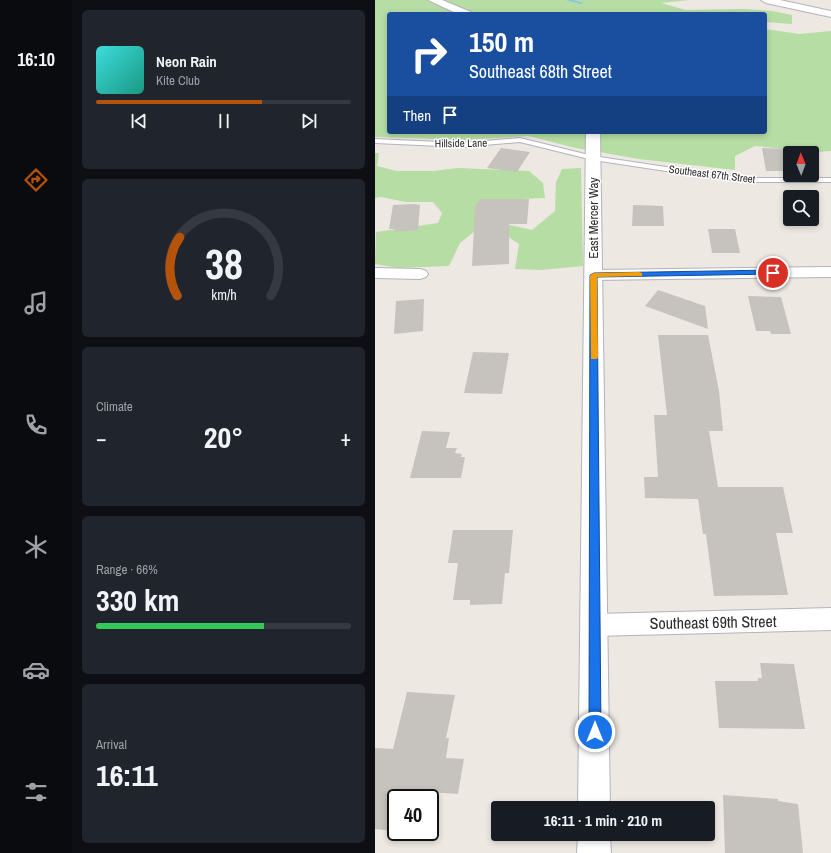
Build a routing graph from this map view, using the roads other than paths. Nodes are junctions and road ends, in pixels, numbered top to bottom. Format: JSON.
{"nodes":[{"id":1,"x":433,"y":0,"type":"edge"},
{"id":2,"x":765,"y":0,"type":"edge"},
{"id":3,"x":462,"y":12,"type":"edge"},
{"id":4,"x":831,"y":14,"type":"edge"},
{"id":5,"x":593,"y":134,"type":"edge"},
{"id":6,"x":375,"y":141,"type":"edge"},
{"id":7,"x":593,"y":158,"type":"junction"},
{"id":8,"x":831,"y":180,"type":"edge"},
{"id":9,"x":831,"y":272,"type":"edge"},
{"id":10,"x":375,"y":274,"type":"edge"},
{"id":11,"x":420,"y":274,"type":"dead end"},
{"id":12,"x":594,"y":275,"type":"junction"},
{"id":13,"x":831,"y":619,"type":"edge"},
{"id":14,"x":595,"y":625,"type":"junction"},
{"id":15,"x":595,"y":801,"type":"edge"}],
"edges":[{"from":1,"to":3,"type":"street"},
{"from":2,"to":4,"type":"street"},
{"from":5,"to":7,"type":"street","name":"East Mercer Way"},
{"from":6,"to":7,"type":"lane","name":"Hillside Lane"},
{"from":7,"to":8,"type":"lane","name":"Southeast 67th Street"},
{"from":7,"to":12,"type":"street","name":"East Mercer Way"},
{"from":9,"to":12,"type":"street"},
{"from":10,"to":11,"type":"street"},
{"from":12,"to":14,"type":"street","name":"East Mercer Way"},
{"from":13,"to":14,"type":"street","name":"Southeast 69th Street"},
{"from":14,"to":15,"type":"street","name":"East Mercer Way"}]}
